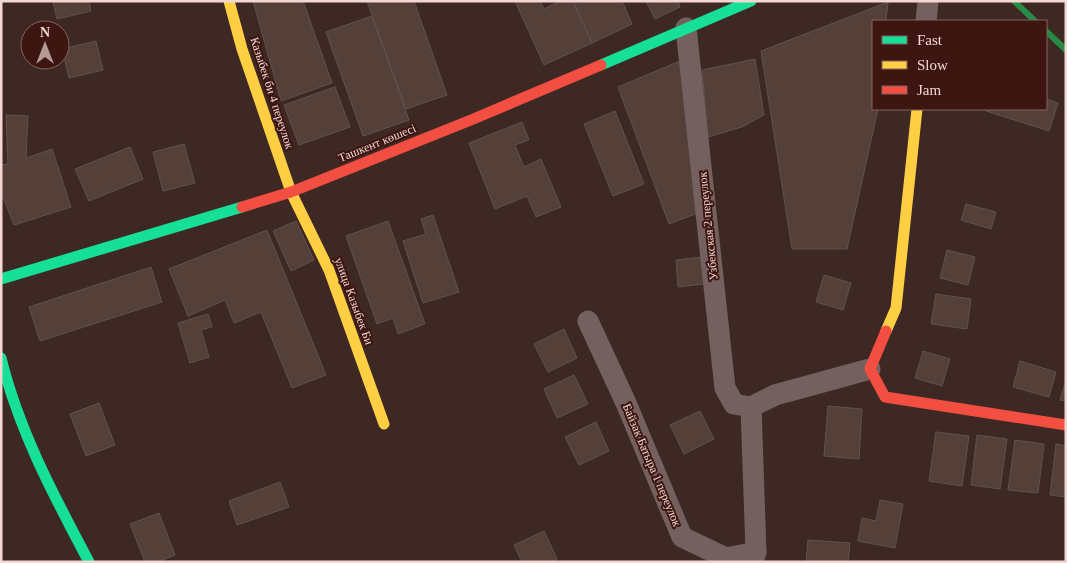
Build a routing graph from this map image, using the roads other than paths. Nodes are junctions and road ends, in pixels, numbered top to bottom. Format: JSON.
{"nodes":[{"id":1,"x":229,"y":1,"type":"edge"},
{"id":2,"x":751,"y":1,"type":"edge"},
{"id":3,"x":928,"y":1,"type":"edge"},
{"id":4,"x":926,"y":20,"type":"edge"},
{"id":5,"x":686,"y":28,"type":"junction"},
{"id":6,"x":917,"y":110,"type":"edge"},
{"id":7,"x":291,"y":192,"type":"junction"},
{"id":8,"x":1,"y":280,"type":"edge"},
{"id":9,"x":588,"y":321,"type":"dead end"},
{"id":10,"x":1,"y":358,"type":"edge"},
{"id":11,"x":870,"y":369,"type":"junction"},
{"id":12,"x":751,"y":406,"type":"junction"},
{"id":13,"x":384,"y":424,"type":"dead end"},
{"id":14,"x":1066,"y":425,"type":"edge"},
{"id":15,"x":754,"y":557,"type":"edge"},
{"id":16,"x":89,"y":562,"type":"edge"}],
"edges":[{"from":1,"to":7,"type":"main road","name":"Казыбек би 4 переулок"},
{"from":2,"to":5,"type":"main road","name":"Ташкент көшесі"},
{"from":3,"to":4,"type":"street"},
{"from":5,"to":7,"type":"main road","name":"Ташкент көшесі"},
{"from":5,"to":12,"type":"street","name":"Узбекская 2 переулок"},
{"from":6,"to":11,"type":"main road"},
{"from":7,"to":8,"type":"main road","name":"Ташкент көшесі"},
{"from":7,"to":13,"type":"main road","name":"улица Казыбек Би"},
{"from":9,"to":15,"type":"street","name":"Байзак Батыра 1 переулок"},
{"from":10,"to":16,"type":"main road"},
{"from":11,"to":12,"type":"street"},
{"from":11,"to":14,"type":"main road"},
{"from":12,"to":15,"type":"street","name":"Байзак Батыра 1 переулок"}]}
